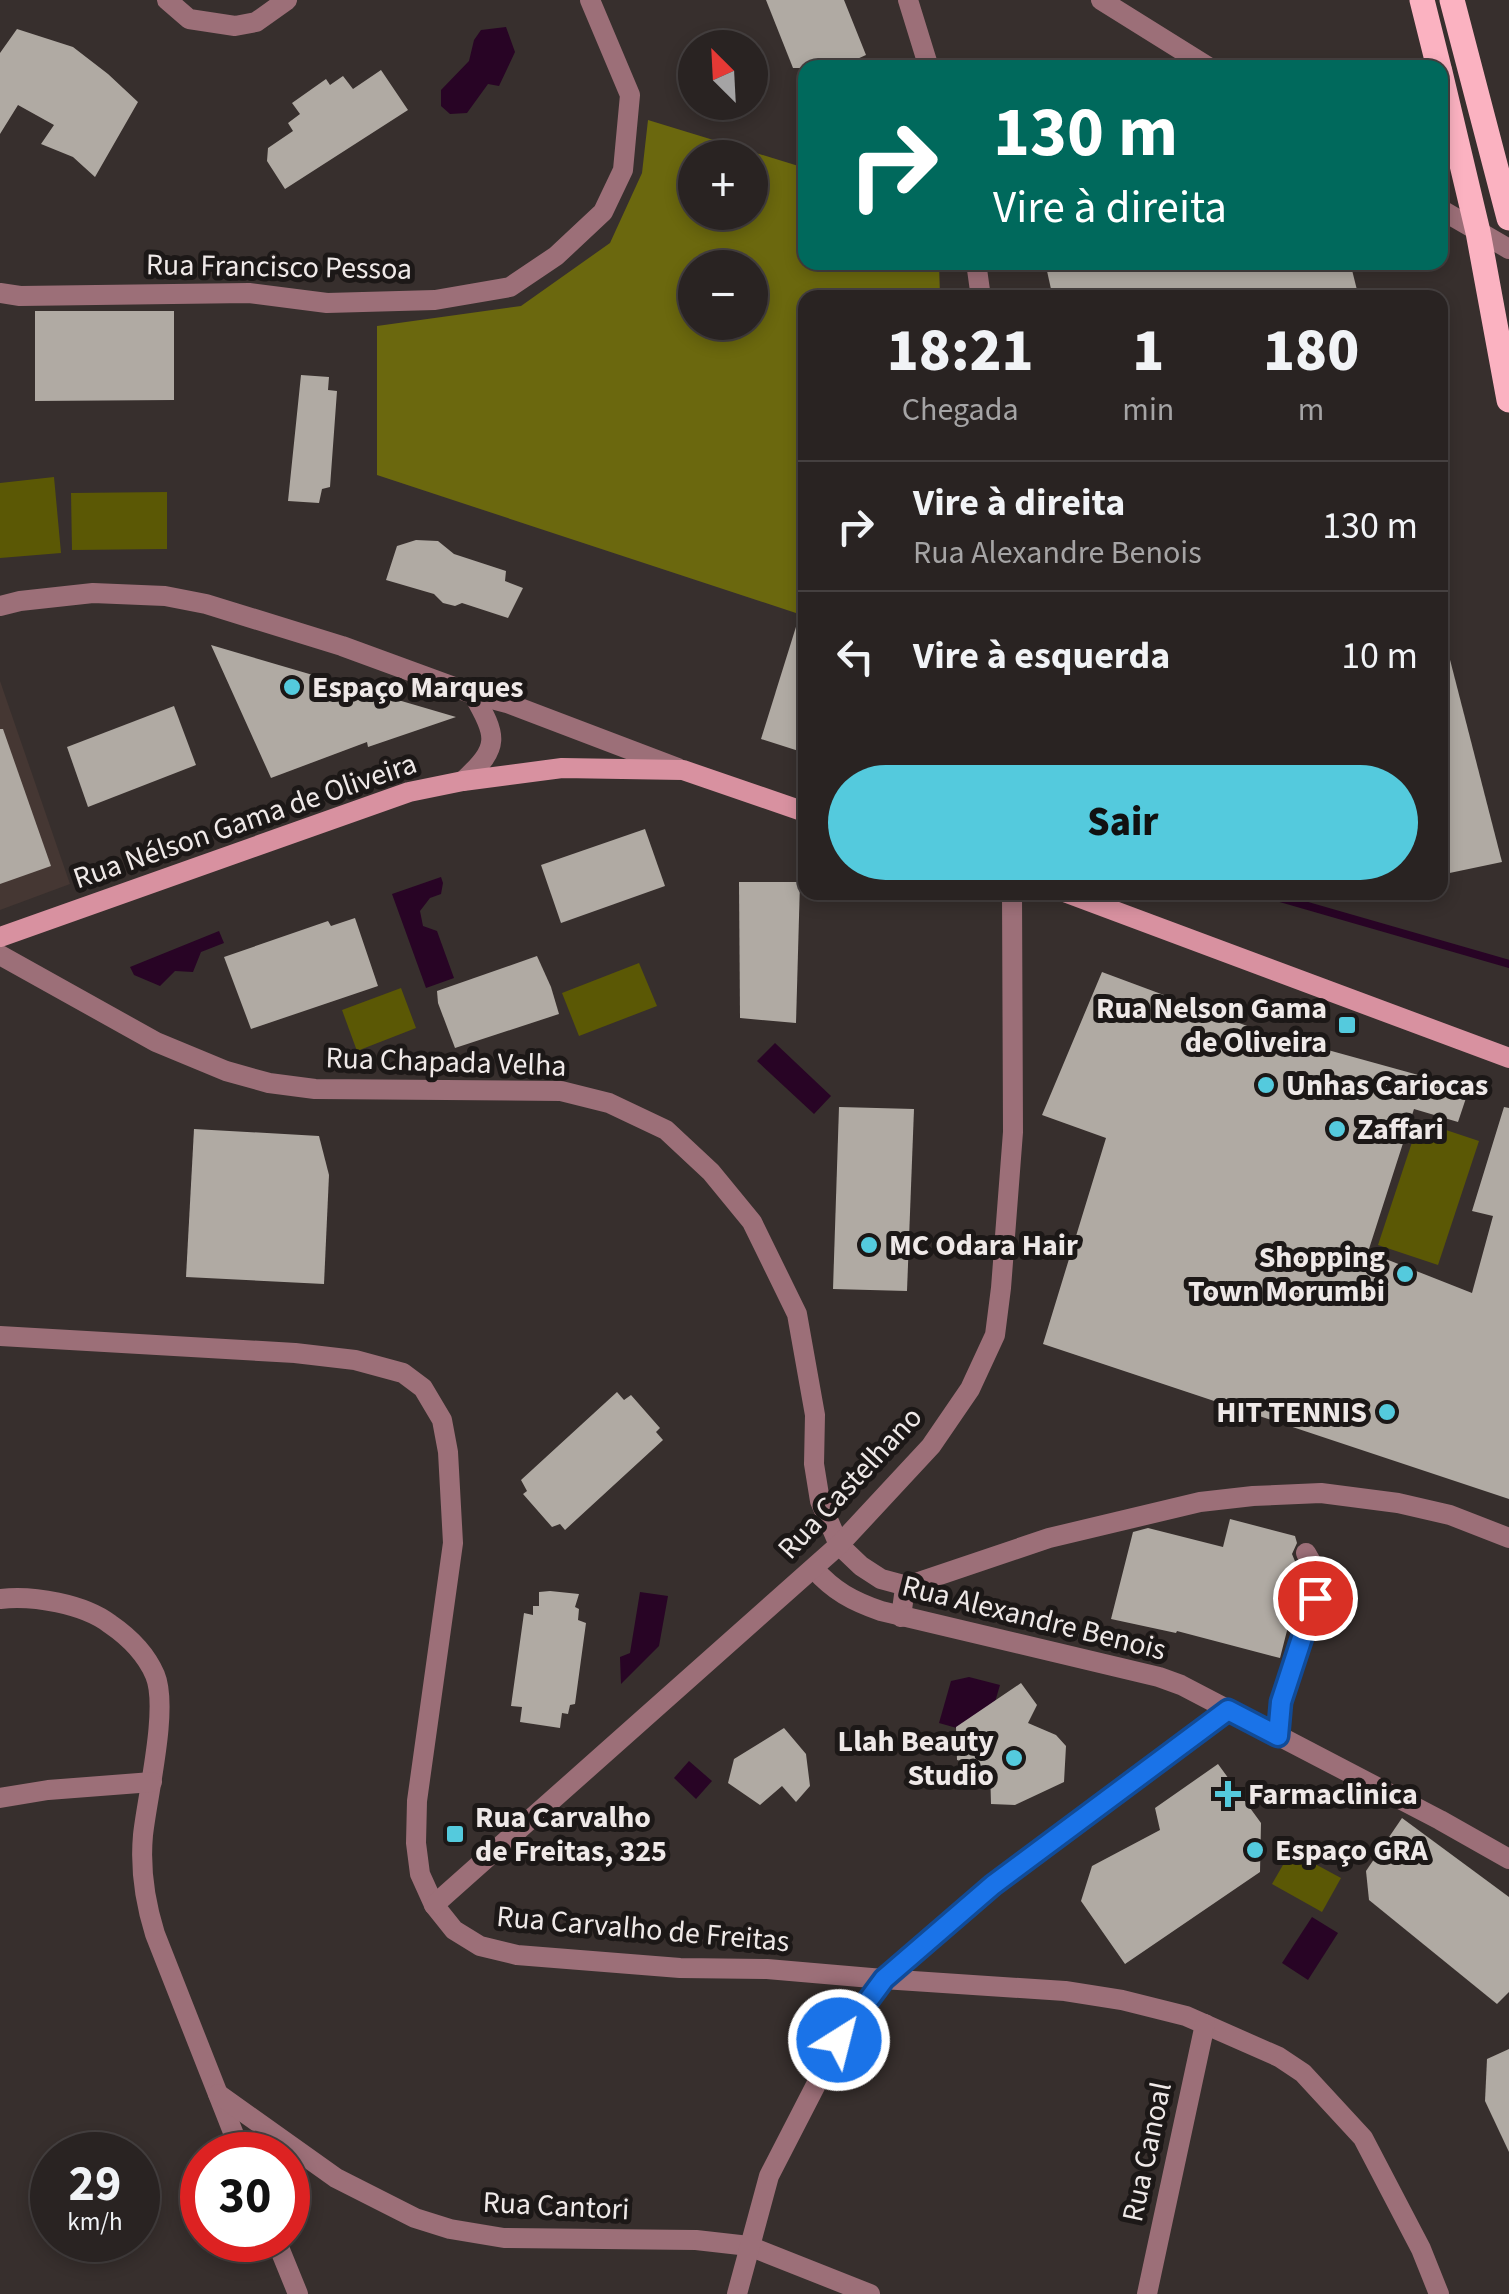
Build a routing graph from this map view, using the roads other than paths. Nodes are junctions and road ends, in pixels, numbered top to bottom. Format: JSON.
{"nodes":[{"id":1,"x":167,"y":0,"type":"edge"},
{"id":2,"x":287,"y":0,"type":"edge"},
{"id":3,"x":590,"y":0,"type":"edge"},
{"id":4,"x":908,"y":0,"type":"edge"},
{"id":5,"x":1101,"y":0,"type":"edge"},
{"id":6,"x":1422,"y":0,"type":"edge"},
{"id":7,"x":1452,"y":0,"type":"edge"},
{"id":8,"x":927,"y":60,"type":"edge"},
{"id":9,"x":1197,"y":60,"type":"edge"},
{"id":10,"x":1436,"y":60,"type":"edge"},
{"id":11,"x":1448,"y":110,"type":"edge"},
{"id":12,"x":1448,"y":214,"type":"edge"},
{"id":13,"x":1509,"y":218,"type":"edge"},
{"id":14,"x":1478,"y":232,"type":"junction"},
{"id":15,"x":1509,"y":250,"type":"edge"},
{"id":16,"x":0,"y":293,"type":"edge"},
{"id":17,"x":1508,"y":391,"type":"edge"},
{"id":18,"x":0,"y":606,"type":"edge"},
{"id":19,"x":473,"y":694,"type":"junction"},
{"id":20,"x":682,"y":770,"type":"junction"},
{"id":21,"x":463,"y":782,"type":"junction"},
{"id":22,"x":798,"y":810,"type":"edge"},
{"id":23,"x":1012,"y":900,"type":"edge"},
{"id":24,"x":1085,"y":900,"type":"edge"},
{"id":25,"x":0,"y":937,"type":"edge"},
{"id":26,"x":0,"y":955,"type":"edge"},
{"id":27,"x":1509,"y":1058,"type":"edge"},
{"id":28,"x":0,"y":1336,"type":"edge"},
{"id":29,"x":1509,"y":1538,"type":"edge"},
{"id":30,"x":840,"y":1545,"type":"junction"},
{"id":31,"x":1306,"y":1553,"type":"dead end"},
{"id":32,"x":814,"y":1570,"type":"junction"},
{"id":33,"x":908,"y":1586,"type":"junction"},
{"id":34,"x":0,"y":1598,"type":"edge"},
{"id":35,"x":902,"y":1617,"type":"junction"},
{"id":36,"x":1228,"y":1710,"type":"junction"},
{"id":37,"x":1278,"y":1736,"type":"junction"},
{"id":38,"x":152,"y":1782,"type":"junction"},
{"id":39,"x":0,"y":1798,"type":"edge"},
{"id":40,"x":1509,"y":1860,"type":"edge"},
{"id":41,"x":434,"y":1905,"type":"junction"},
{"id":42,"x":884,"y":1979,"type":"junction"},
{"id":43,"x":1206,"y":2024,"type":"junction"},
{"id":44,"x":218,"y":2094,"type":"junction"},
{"id":45,"x":233,"y":2132,"type":"edge"},
{"id":46,"x":749,"y":2246,"type":"junction"},
{"id":47,"x":285,"y":2262,"type":"edge"},
{"id":48,"x":298,"y":2294,"type":"edge"},
{"id":49,"x":737,"y":2294,"type":"edge"},
{"id":50,"x":870,"y":2294,"type":"edge"},
{"id":51,"x":1147,"y":2294,"type":"edge"},
{"id":52,"x":1439,"y":2294,"type":"edge"}],
"edges":[{"from":1,"to":2,"type":"street"},
{"from":3,"to":16,"type":"street","name":"Rua Francisco Pessoa"},
{"from":4,"to":8,"type":"street"},
{"from":5,"to":9,"type":"street"},
{"from":6,"to":10,"type":"main road"},
{"from":7,"to":13,"type":"main road"},
{"from":11,"to":14,"type":"main road"},
{"from":12,"to":14,"type":"street"},
{"from":14,"to":15,"type":"street"},
{"from":14,"to":17,"type":"main road"},
{"from":18,"to":19,"type":"street"},
{"from":19,"to":20,"type":"street"},
{"from":19,"to":21,"type":"street"},
{"from":20,"to":21,"type":"main road","name":"Rua Nélson Gama de Oliveira"},
{"from":20,"to":22,"type":"main road","name":"Rua Nélson Gama de Oliveira"},
{"from":21,"to":25,"type":"main road","name":"Rua Nélson Gama de Oliveira"},
{"from":23,"to":30,"type":"street","name":"Rua Castelhano"},
{"from":24,"to":27,"type":"main road"},
{"from":26,"to":30,"type":"street","name":"Rua Chapada Velha"},
{"from":28,"to":41,"type":"street","name":"Rua Carvalho de Freitas"},
{"from":29,"to":33,"type":"street"},
{"from":30,"to":32,"type":"street","name":"Rua Castelhano"},
{"from":30,"to":33,"type":"street","name":"Rua Chapada Velha"},
{"from":31,"to":37,"type":"street"},
{"from":32,"to":35,"type":"street","name":"Rua Alexandre Benois"},
{"from":32,"to":41,"type":"street","name":"Rua Castelhano"},
{"from":33,"to":35,"type":"street"},
{"from":34,"to":38,"type":"street"},
{"from":35,"to":36,"type":"street","name":"Rua Alexandre Benois"},
{"from":36,"to":37,"type":"street","name":"Rua Alexandre Benois"},
{"from":36,"to":42,"type":"street"},
{"from":37,"to":40,"type":"street","name":"Rua Alexandre Benois"},
{"from":38,"to":39,"type":"street"},
{"from":38,"to":44,"type":"street"},
{"from":41,"to":42,"type":"street","name":"Rua Carvalho de Freitas"},
{"from":42,"to":43,"type":"street","name":"Rua Carvalho de Freitas"},
{"from":42,"to":46,"type":"street"},
{"from":43,"to":51,"type":"street","name":"Rua Canoal"},
{"from":43,"to":52,"type":"street","name":"Rua Carvalho de Freitas"},
{"from":44,"to":45,"type":"street"},
{"from":44,"to":46,"type":"street","name":"Rua Cantori"},
{"from":46,"to":49,"type":"street"},
{"from":46,"to":50,"type":"street"},
{"from":47,"to":48,"type":"street"}]}
